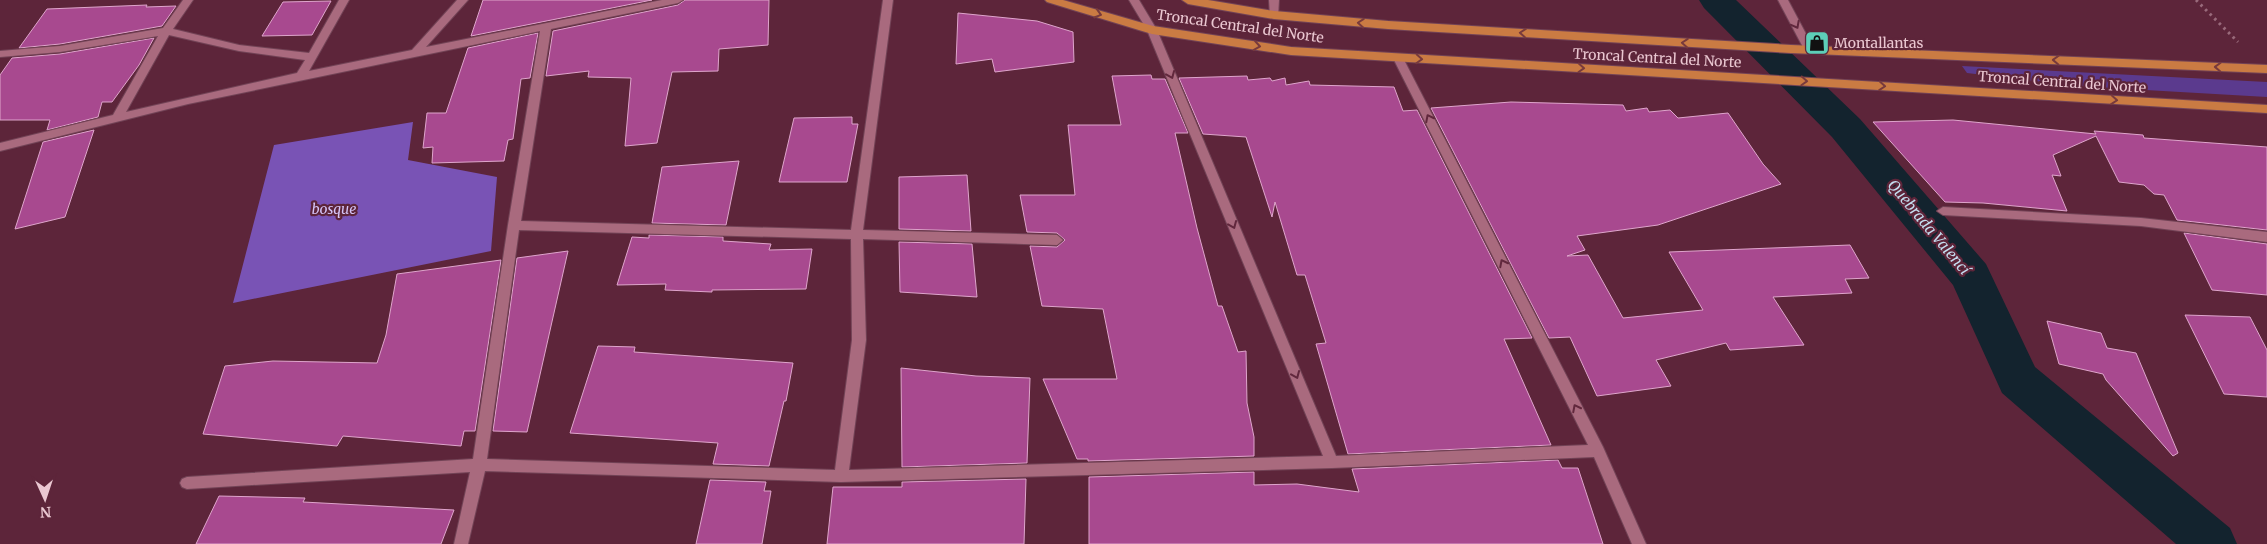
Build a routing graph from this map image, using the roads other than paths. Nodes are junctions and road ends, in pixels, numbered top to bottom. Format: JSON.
{"nodes":[{"id":1,"x":188,"y":0,"type":"edge"},
{"id":2,"x":344,"y":0,"type":"edge"},
{"id":3,"x":464,"y":0,"type":"edge"},
{"id":4,"x":678,"y":0,"type":"edge"},
{"id":5,"x":888,"y":0,"type":"edge"},
{"id":6,"x":1051,"y":0,"type":"edge"},
{"id":7,"x":1134,"y":0,"type":"edge"},
{"id":8,"x":1188,"y":0,"type":"edge"},
{"id":9,"x":1274,"y":0,"type":"edge"},
{"id":10,"x":1782,"y":0,"type":"edge"},
{"id":11,"x":1274,"y":14,"type":"junction"},
{"id":12,"x":546,"y":26,"type":"junction"},
{"id":13,"x":1152,"y":30,"type":"junction"},
{"id":14,"x":166,"y":31,"type":"junction"},
{"id":15,"x":1809,"y":49,"type":"junction"},
{"id":16,"x":417,"y":51,"type":"junction"},
{"id":17,"x":0,"y":54,"type":"edge"},
{"id":18,"x":311,"y":57,"type":"junction"},
{"id":19,"x":1398,"y":58,"type":"junction"},
{"id":20,"x":2266,"y":69,"type":"edge"},
{"id":21,"x":301,"y":76,"type":"junction"},
{"id":22,"x":1833,"y":82,"type":"joint"},
{"id":23,"x":2267,"y":109,"type":"edge"},
{"id":24,"x":117,"y":118,"type":"junction"},
{"id":25,"x":0,"y":147,"type":"edge"},
{"id":26,"x":1943,"y":211,"type":"dead end"},
{"id":27,"x":514,"y":224,"type":"junction"},
{"id":28,"x":857,"y":234,"type":"junction"},
{"id":29,"x":2267,"y":237,"type":"edge"},
{"id":30,"x":1057,"y":240,"type":"dead end"},
{"id":31,"x":1598,"y":451,"type":"junction"},
{"id":32,"x":1332,"y":462,"type":"junction"},
{"id":33,"x":479,"y":465,"type":"junction"},
{"id":34,"x":841,"y":476,"type":"junction"},
{"id":35,"x":187,"y":483,"type":"dead end"},
{"id":36,"x":461,"y":544,"type":"edge"},
{"id":37,"x":1639,"y":544,"type":"edge"}],
"edges":[{"from":1,"to":14,"type":"street"},
{"from":2,"to":18,"type":"street"},
{"from":3,"to":16,"type":"street"},
{"from":4,"to":12,"type":"street"},
{"from":5,"to":28,"type":"street"},
{"from":6,"to":13,"type":"highway","name":"Troncal Central del Norte","one_way":true},
{"from":7,"to":13,"type":"street"},
{"from":8,"to":11,"type":"highway","name":"Troncal Central del Norte"},
{"from":9,"to":11,"type":"street"},
{"from":10,"to":15,"type":"street","one_way":true},
{"from":15,"to":11,"type":"highway","name":"Troncal Central del Norte","one_way":true},
{"from":12,"to":16,"type":"street"},
{"from":12,"to":27,"type":"street"},
{"from":13,"to":19,"type":"highway","name":"Troncal Central del Norte","one_way":true},
{"from":13,"to":32,"type":"street","one_way":true},
{"from":14,"to":17,"type":"street"},
{"from":14,"to":18,"type":"street"},
{"from":14,"to":24,"type":"street"},
{"from":20,"to":15,"type":"highway","name":"Troncal Central del Norte","one_way":true},
{"from":16,"to":21,"type":"street"},
{"from":18,"to":21,"type":"street"},
{"from":19,"to":22,"type":"highway","name":"Troncal Central del Norte","one_way":true},
{"from":31,"to":19,"type":"street","one_way":true},
{"from":21,"to":24,"type":"street"},
{"from":22,"to":23,"type":"highway","name":"Troncal Central del Norte","one_way":true},
{"from":24,"to":25,"type":"street"},
{"from":26,"to":29,"type":"street"},
{"from":27,"to":28,"type":"street"},
{"from":27,"to":33,"type":"street"},
{"from":28,"to":30,"type":"street"},
{"from":28,"to":34,"type":"street"},
{"from":31,"to":32,"type":"street"},
{"from":31,"to":37,"type":"street"},
{"from":32,"to":34,"type":"street"},
{"from":33,"to":34,"type":"street"},
{"from":33,"to":35,"type":"street"},
{"from":33,"to":36,"type":"street"}]}
